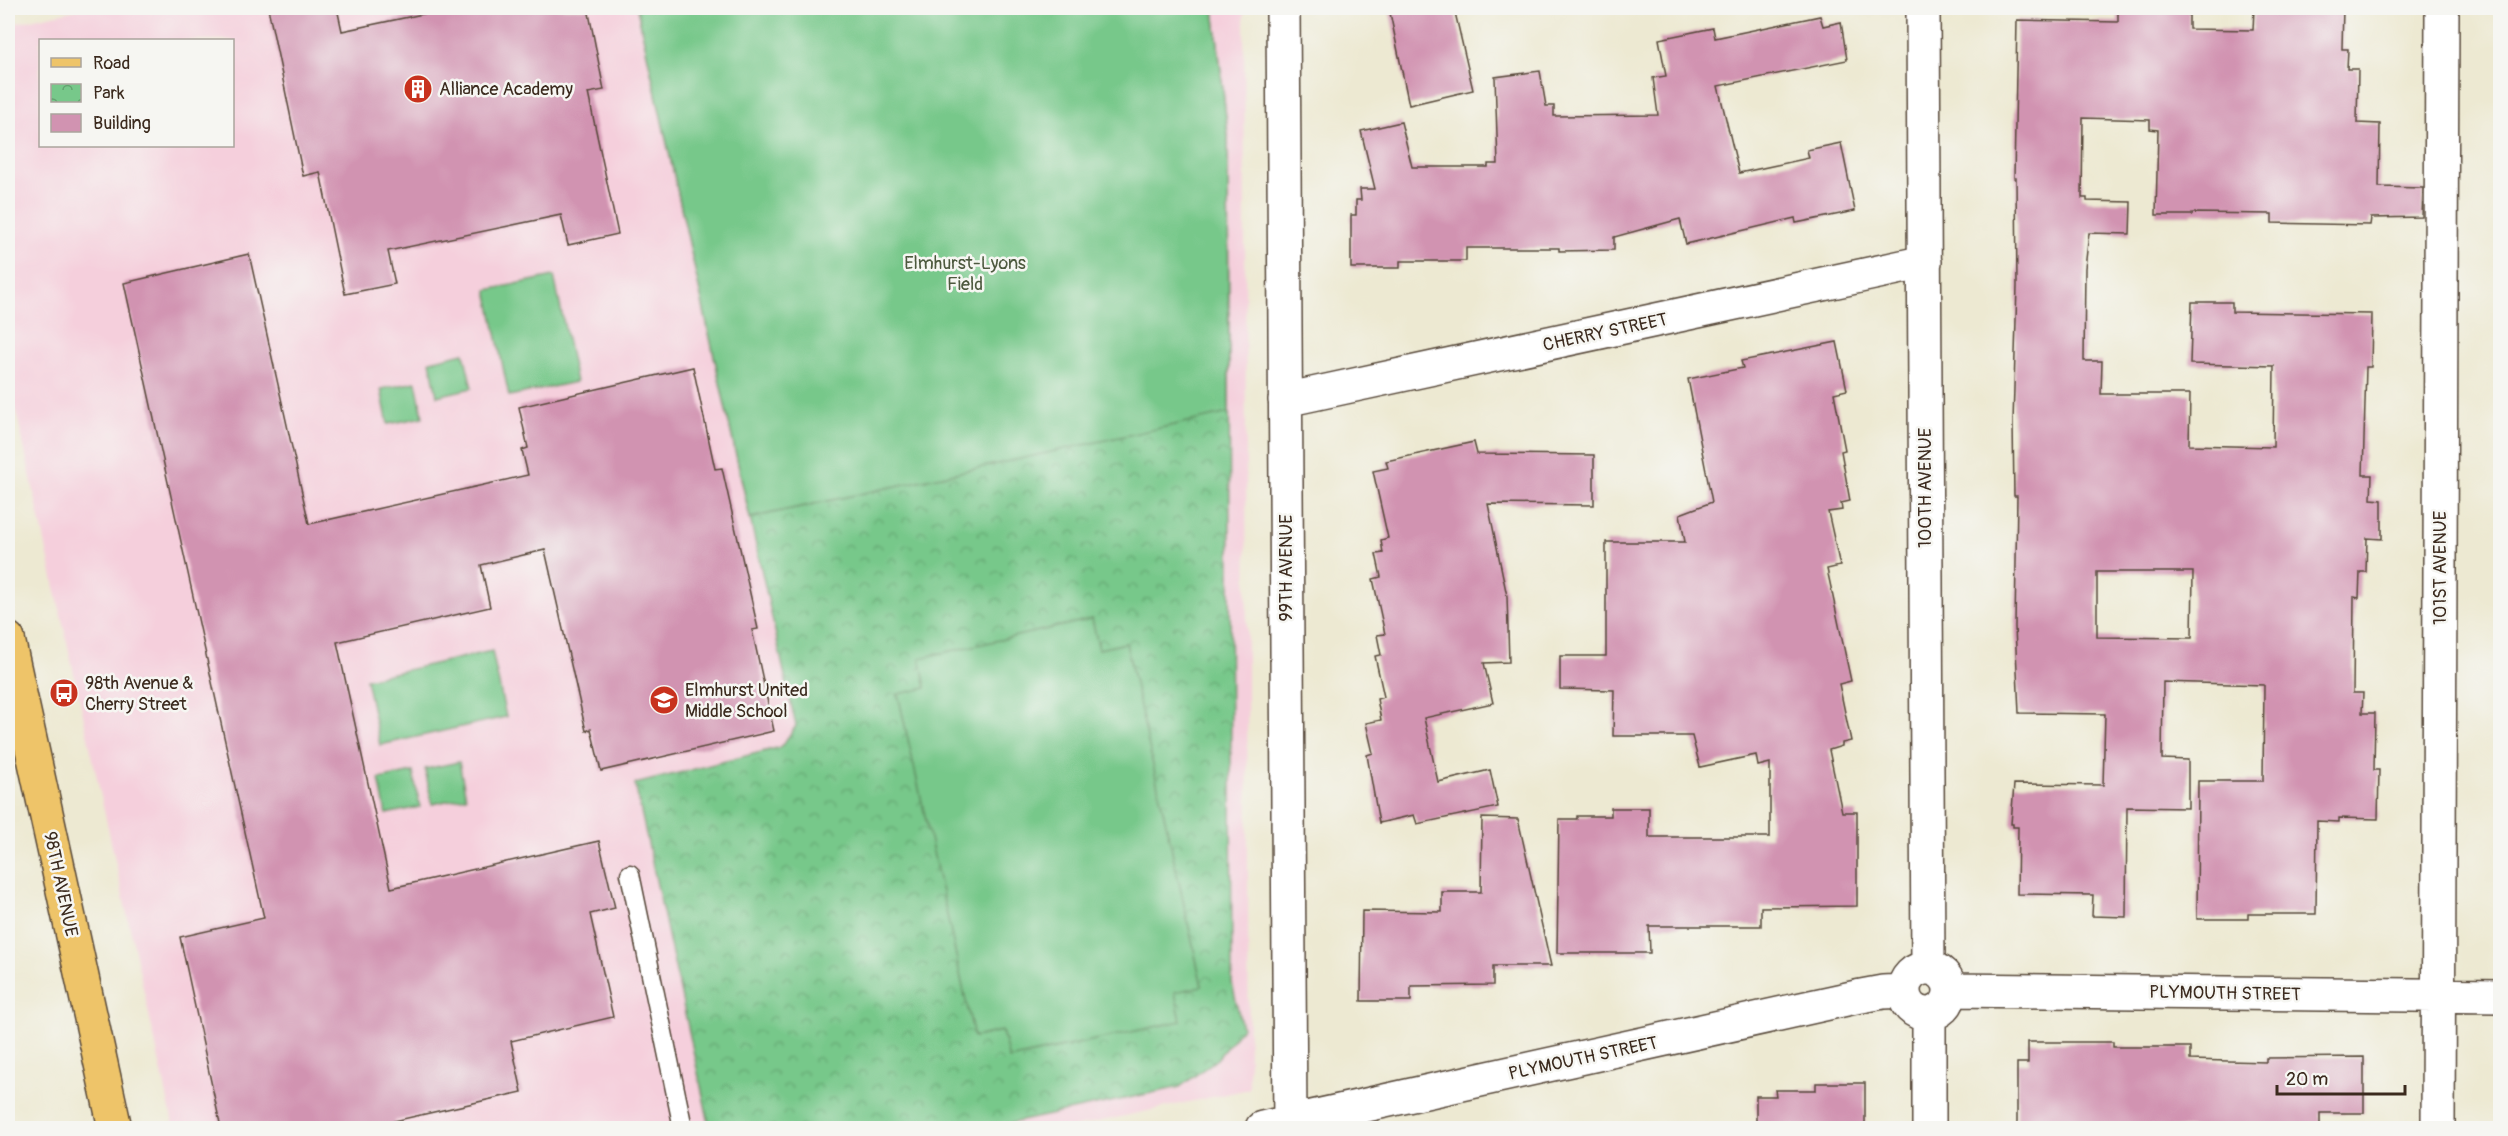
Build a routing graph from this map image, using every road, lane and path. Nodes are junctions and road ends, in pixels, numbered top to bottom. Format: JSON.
{"nodes":[{"id":1,"x":1283,"y":8,"type":"edge"},
{"id":2,"x":1923,"y":8,"type":"edge"},
{"id":3,"x":2442,"y":8,"type":"edge"},
{"id":4,"x":1925,"y":262,"type":"junction"},
{"id":5,"x":1285,"y":400,"type":"junction"},
{"id":6,"x":8,"y":639,"type":"edge"},
{"id":7,"x":13,"y":689,"type":"edge"},
{"id":8,"x":630,"y":874,"type":"dead end"},
{"id":9,"x":1939,"y":979,"type":"junction"},
{"id":10,"x":1904,"y":991,"type":"junction"},
{"id":11,"x":2438,"y":996,"type":"junction"},
{"id":12,"x":2500,"y":996,"type":"edge"},
{"id":13,"x":1929,"y":1014,"type":"junction"},
{"id":14,"x":1281,"y":1126,"type":"edge"},
{"id":15,"x":115,"y":1128,"type":"edge"},
{"id":16,"x":683,"y":1128,"type":"edge"},
{"id":17,"x":1929,"y":1128,"type":"edge"},
{"id":18,"x":2438,"y":1128,"type":"edge"}],
"edges":[{"from":1,"to":5,"type":"street","name":"99TH AVENUE"},
{"from":2,"to":4,"type":"street","name":"100TH AVENUE"},
{"from":3,"to":11,"type":"street","name":"101ST AVENUE"},
{"from":4,"to":5,"type":"street","name":"CHERRY STREET"},
{"from":4,"to":9,"type":"street","name":"100TH AVENUE"},
{"from":5,"to":14,"type":"street","name":"99TH AVENUE"},
{"from":6,"to":7,"type":"main road","name":"98TH AVENUE"},
{"from":7,"to":15,"type":"main road","name":"98TH AVENUE"},
{"from":8,"to":16,"type":"lane"},
{"from":9,"to":10,"type":"street"},
{"from":9,"to":11,"type":"street","name":"PLYMOUTH STREET"},
{"from":9,"to":13,"type":"street"},
{"from":10,"to":13,"type":"street"},
{"from":10,"to":14,"type":"street","name":"PLYMOUTH STREET"},
{"from":11,"to":12,"type":"street","name":"PLYMOUTH STREET"},
{"from":11,"to":18,"type":"street","name":"101ST AVENUE"},
{"from":13,"to":17,"type":"street"}]}
